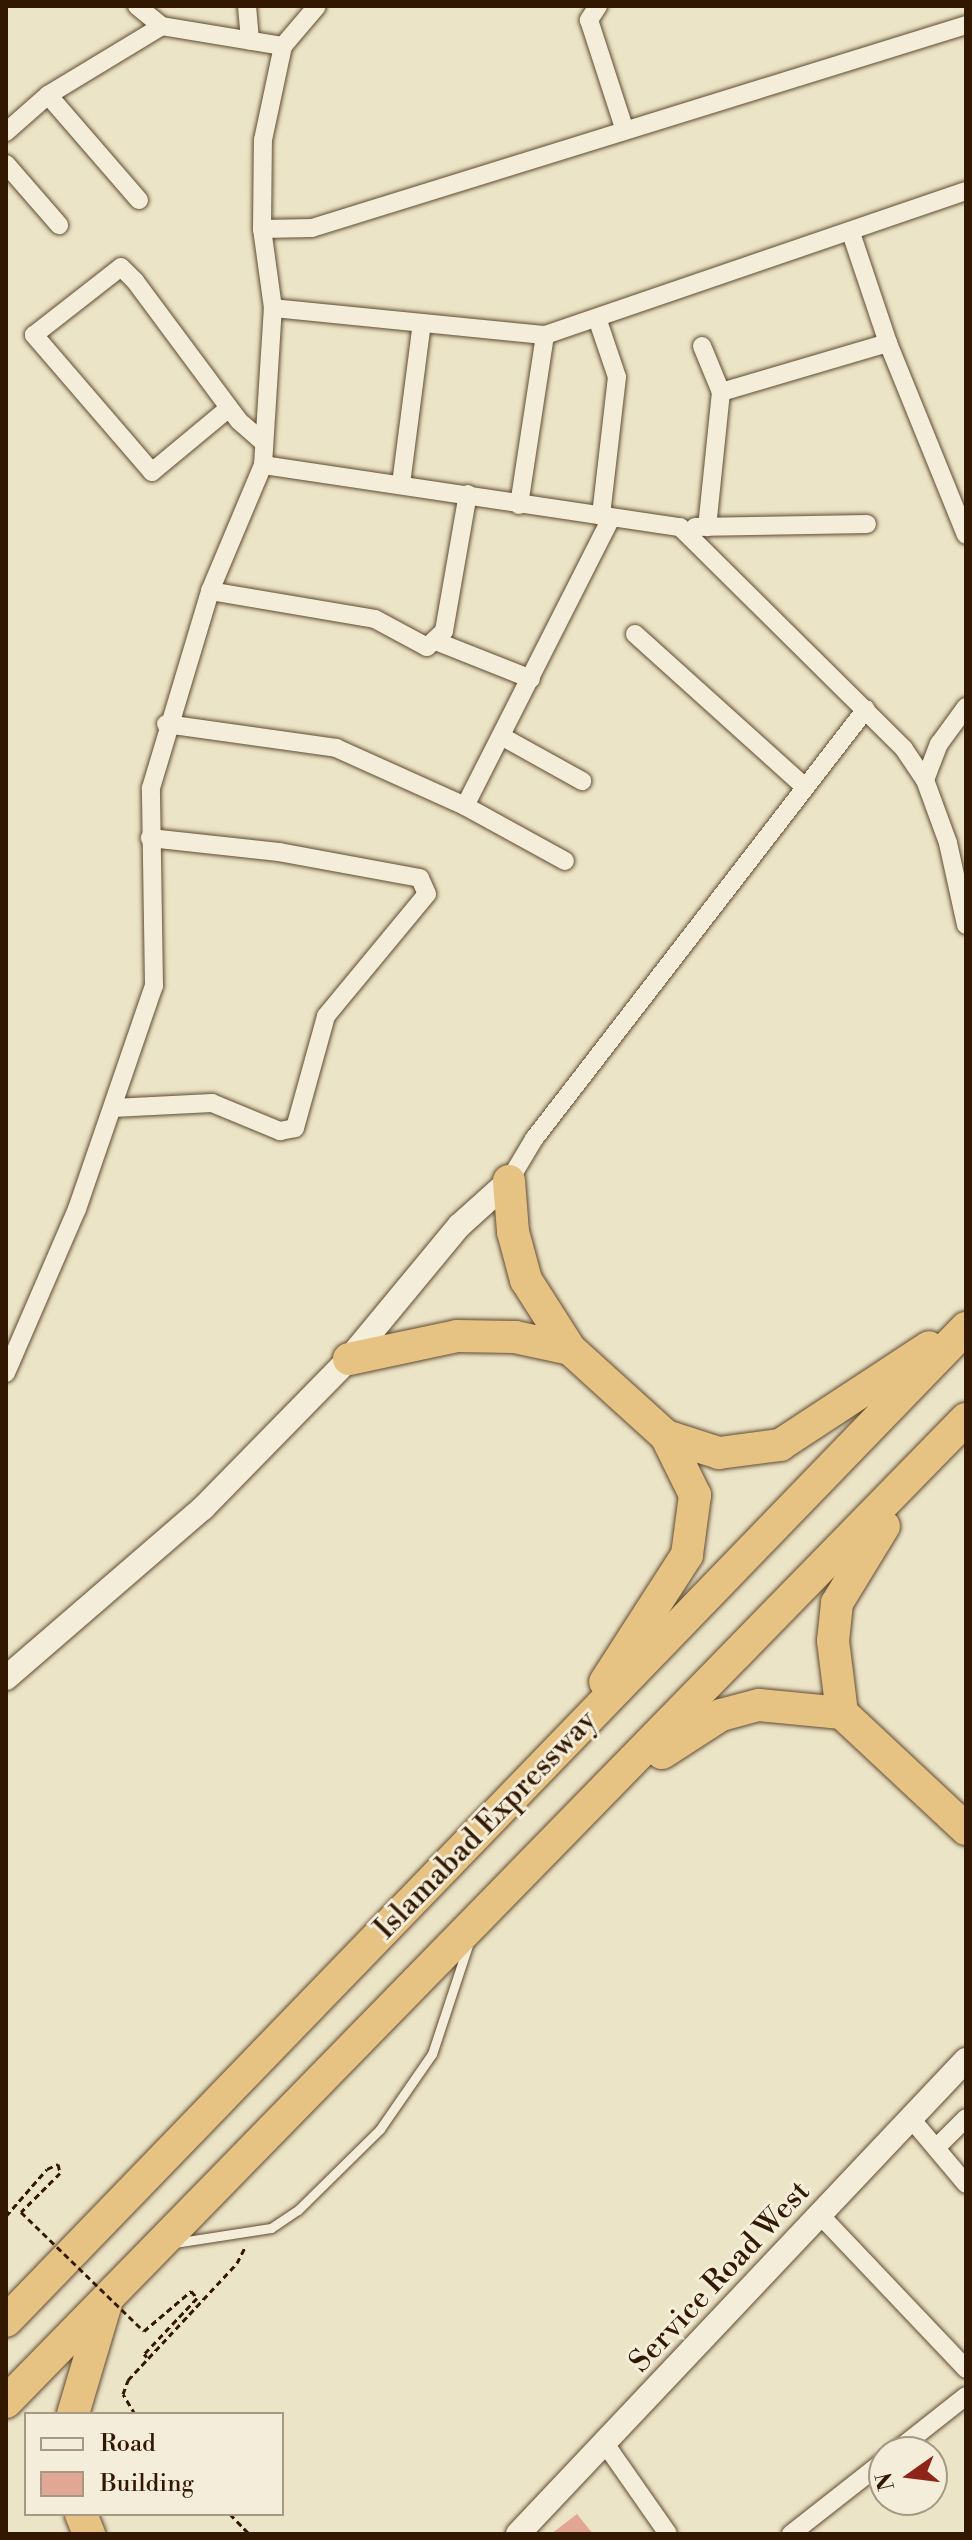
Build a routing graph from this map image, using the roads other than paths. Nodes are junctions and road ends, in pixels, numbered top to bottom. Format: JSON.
{"nodes":[{"id":1,"x":137,"y":6,"type":"edge"},
{"id":2,"x":247,"y":6,"type":"edge"},
{"id":3,"x":317,"y":6,"type":"edge"},
{"id":4,"x":598,"y":6,"type":"edge"},
{"id":5,"x":966,"y":25,"type":"edge"},
{"id":6,"x":162,"y":26,"type":"junction"},
{"id":7,"x":250,"y":41,"type":"junction"},
{"id":8,"x":283,"y":46,"type":"junction"},
{"id":9,"x":48,"y":95,"type":"junction"},
{"id":10,"x":624,"y":128,"type":"junction"},
{"id":11,"x":6,"y":132,"type":"edge"},
{"id":12,"x":6,"y":164,"type":"edge"},
{"id":13,"x":966,"y":191,"type":"edge"},
{"id":14,"x":139,"y":200,"type":"dead end"},
{"id":15,"x":59,"y":225,"type":"dead end"},
{"id":16,"x":262,"y":229,"type":"junction"},
{"id":17,"x":851,"y":233,"type":"junction"},
{"id":18,"x":273,"y":308,"type":"junction"},
{"id":19,"x":597,"y":318,"type":"junction"},
{"id":20,"x":422,"y":323,"type":"junction"},
{"id":21,"x":545,"y":335,"type":"junction"},
{"id":22,"x":888,"y":343,"type":"junction"},
{"id":23,"x":702,"y":346,"type":"dead end"},
{"id":24,"x":721,"y":392,"type":"junction"},
{"id":25,"x":229,"y":408,"type":"junction"},
{"id":26,"x":264,"y":443,"type":"junction"},
{"id":27,"x":263,"y":465,"type":"junction"},
{"id":28,"x":401,"y":484,"type":"junction"},
{"id":29,"x":468,"y":494,"type":"junction"},
{"id":30,"x":519,"y":505,"type":"junction"},
{"id":31,"x":606,"y":517,"type":"junction"},
{"id":32,"x":867,"y":524,"type":"dead end"},
{"id":33,"x":680,"y":527,"type":"junction"},
{"id":34,"x":707,"y":527,"type":"junction"},
{"id":35,"x":966,"y":535,"type":"edge"},
{"id":36,"x":210,"y":591,"type":"junction"},
{"id":37,"x":635,"y":634,"type":"dead end"},
{"id":38,"x":438,"y":642,"type":"junction"},
{"id":39,"x":531,"y":679,"type":"junction"},
{"id":40,"x":966,"y":707,"type":"edge"},
{"id":41,"x":866,"y":709,"type":"junction"},
{"id":42,"x":166,"y":724,"type":"junction"},
{"id":43,"x":501,"y":736,"type":"junction"},
{"id":44,"x":925,"y":780,"type":"junction"},
{"id":45,"x":582,"y":781,"type":"dead end"},
{"id":46,"x":805,"y":787,"type":"junction"},
{"id":47,"x":465,"y":806,"type":"junction"},
{"id":48,"x":150,"y":838,"type":"junction"},
{"id":49,"x":565,"y":861,"type":"dead end"},
{"id":50,"x":966,"y":925,"type":"edge"},
{"id":51,"x":113,"y":1108,"type":"junction"},
{"id":52,"x":509,"y":1181,"type":"junction"},
{"id":53,"x":966,"y":1326,"type":"edge"},
{"id":54,"x":570,"y":1349,"type":"junction"},
{"id":55,"x":349,"y":1359,"type":"junction"},
{"id":56,"x":6,"y":1373,"type":"edge"},
{"id":57,"x":966,"y":1419,"type":"edge"},
{"id":58,"x":666,"y":1436,"type":"junction"},
{"id":59,"x":927,"y":1462,"type":"junction"},
{"id":60,"x":6,"y":1678,"type":"edge"},
{"id":61,"x":842,"y":1713,"type":"junction"},
{"id":62,"x":572,"y":1736,"type":"junction"},
{"id":63,"x":603,"y":1793,"type":"junction"},
{"id":64,"x":966,"y":1829,"type":"edge"},
{"id":65,"x":475,"y":1922,"type":"junction"},
{"id":66,"x":966,"y":2060,"type":"edge"},
{"id":67,"x":966,"y":2118,"type":"edge"},
{"id":68,"x":913,"y":2121,"type":"junction"},
{"id":69,"x":936,"y":2148,"type":"junction"},
{"id":70,"x":966,"y":2184,"type":"edge"},
{"id":71,"x":821,"y":2216,"type":"junction"},
{"id":72,"x":158,"y":2244,"type":"junction"},
{"id":73,"x":110,"y":2293,"type":"junction"},
{"id":74,"x":6,"y":2321,"type":"edge"},
{"id":75,"x":966,"y":2369,"type":"edge"},
{"id":76,"x":966,"y":2396,"type":"edge"},
{"id":77,"x":6,"y":2402,"type":"edge"},
{"id":78,"x":74,"y":2412,"type":"edge"},
{"id":79,"x":915,"y":2436,"type":"edge"},
{"id":80,"x":606,"y":2445,"type":"junction"},
{"id":81,"x":868,"y":2474,"type":"edge"},
{"id":82,"x":518,"y":2534,"type":"edge"},
{"id":83,"x":668,"y":2534,"type":"edge"},
{"id":84,"x":791,"y":2534,"type":"edge"}],
"edges":[{"from":1,"to":6,"type":"street"},
{"from":2,"to":7,"type":"street"},
{"from":3,"to":8,"type":"street"},
{"from":4,"to":10,"type":"street"},
{"from":5,"to":10,"type":"street"},
{"from":6,"to":7,"type":"street"},
{"from":6,"to":9,"type":"street"},
{"from":7,"to":8,"type":"street"},
{"from":8,"to":16,"type":"street"},
{"from":9,"to":11,"type":"street"},
{"from":9,"to":14,"type":"street"},
{"from":10,"to":16,"type":"street"},
{"from":12,"to":15,"type":"street"},
{"from":13,"to":17,"type":"street"},
{"from":16,"to":18,"type":"street"},
{"from":17,"to":19,"type":"street"},
{"from":17,"to":22,"type":"street"},
{"from":18,"to":20,"type":"street"},
{"from":18,"to":26,"type":"street"},
{"from":19,"to":21,"type":"street"},
{"from":19,"to":31,"type":"street"},
{"from":20,"to":21,"type":"street"},
{"from":20,"to":28,"type":"street"},
{"from":21,"to":30,"type":"street"},
{"from":22,"to":24,"type":"street"},
{"from":22,"to":35,"type":"street"},
{"from":23,"to":24,"type":"street"},
{"from":24,"to":34,"type":"street"},
{"from":25,"to":25,"type":"street"},
{"from":25,"to":26,"type":"street"},
{"from":26,"to":27,"type":"street"},
{"from":27,"to":28,"type":"street"},
{"from":27,"to":36,"type":"street"},
{"from":28,"to":29,"type":"street"},
{"from":29,"to":30,"type":"street"},
{"from":29,"to":38,"type":"street"},
{"from":30,"to":31,"type":"street"},
{"from":31,"to":33,"type":"street"},
{"from":31,"to":39,"type":"street"},
{"from":32,"to":34,"type":"street"},
{"from":33,"to":34,"type":"street"},
{"from":33,"to":41,"type":"street"},
{"from":36,"to":38,"type":"street"},
{"from":36,"to":42,"type":"street"},
{"from":37,"to":46,"type":"street"},
{"from":38,"to":39,"type":"street"},
{"from":39,"to":43,"type":"street"},
{"from":40,"to":44,"type":"street"},
{"from":41,"to":44,"type":"street"},
{"from":41,"to":46,"type":"street"},
{"from":42,"to":47,"type":"street"},
{"from":42,"to":48,"type":"street"},
{"from":43,"to":45,"type":"street"},
{"from":43,"to":47,"type":"street"},
{"from":44,"to":50,"type":"street"},
{"from":46,"to":52,"type":"street"},
{"from":47,"to":49,"type":"street"},
{"from":48,"to":51,"type":"street"},
{"from":48,"to":51,"type":"street"},
{"from":51,"to":56,"type":"street"},
{"from":52,"to":54,"type":"highway"},
{"from":52,"to":55,"type":"street"},
{"from":53,"to":58,"type":"highway"},
{"from":53,"to":62,"type":"highway","name":"Islamabad Expressway"},
{"from":54,"to":55,"type":"highway"},
{"from":54,"to":58,"type":"highway"},
{"from":55,"to":60,"type":"street"},
{"from":57,"to":59,"type":"highway","name":"Islamabad Expressway"},
{"from":58,"to":62,"type":"highway"},
{"from":59,"to":61,"type":"highway"},
{"from":59,"to":63,"type":"highway","name":"Islamabad Expressway"},
{"from":61,"to":63,"type":"highway"},
{"from":61,"to":64,"type":"highway"},
{"from":62,"to":74,"type":"highway","name":"Islamabad Expressway"},
{"from":63,"to":65,"type":"highway","name":"Islamabad Expressway"},
{"from":65,"to":72,"type":"highway","name":"Islamabad Expressway"},
{"from":65,"to":72,"type":"lane"},
{"from":66,"to":68,"type":"street","name":"Service Road West"},
{"from":67,"to":69,"type":"street"},
{"from":68,"to":69,"type":"street"},
{"from":68,"to":71,"type":"street","name":"Service Road West"},
{"from":69,"to":70,"type":"street"},
{"from":71,"to":75,"type":"street"},
{"from":71,"to":80,"type":"street","name":"Service Road West"},
{"from":72,"to":73,"type":"highway","name":"Islamabad Expressway"},
{"from":73,"to":77,"type":"highway","name":"Islamabad Expressway"},
{"from":73,"to":78,"type":"highway"},
{"from":76,"to":79,"type":"street"},
{"from":80,"to":82,"type":"street","name":"Service Road West"},
{"from":80,"to":83,"type":"street"},
{"from":81,"to":84,"type":"street"}]}
